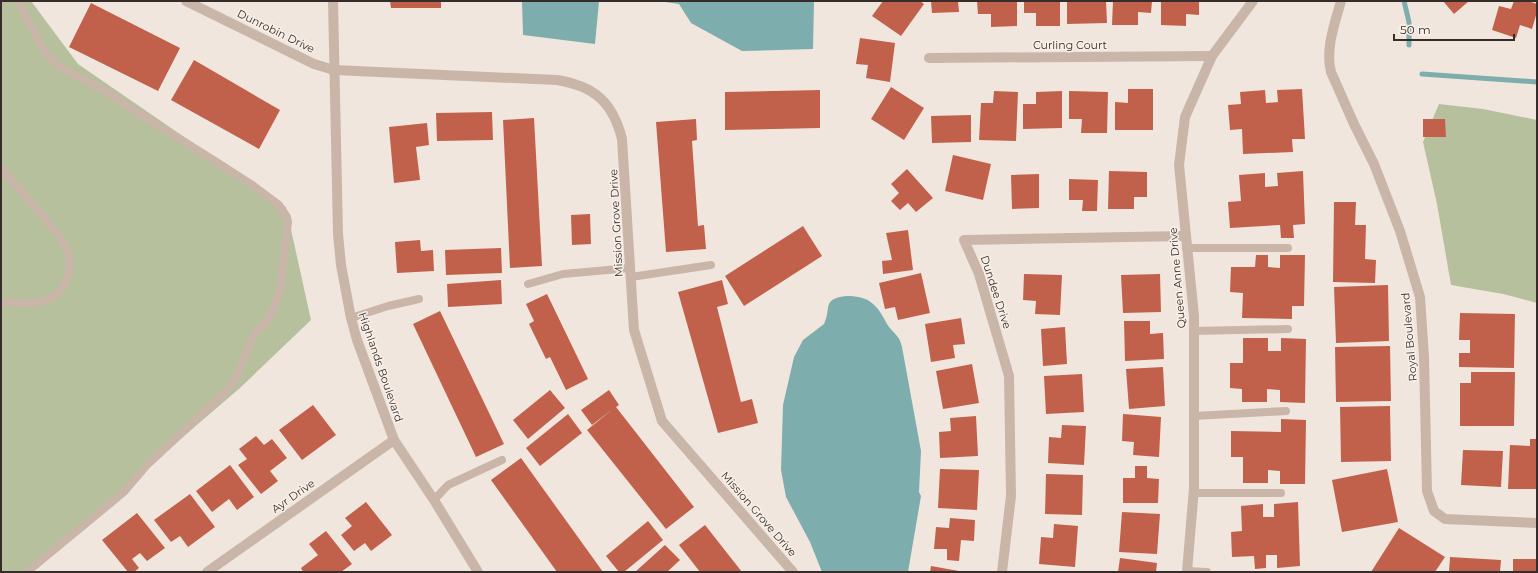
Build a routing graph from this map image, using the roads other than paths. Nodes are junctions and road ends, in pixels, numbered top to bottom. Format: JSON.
{"nodes":[{"id":1,"x":18,"y":1,"type":"edge"},
{"id":2,"x":186,"y":1,"type":"edge"},
{"id":3,"x":333,"y":1,"type":"edge"},
{"id":4,"x":1252,"y":1,"type":"edge"},
{"id":5,"x":1341,"y":1,"type":"edge"},
{"id":6,"x":1212,"y":56,"type":"junction"},
{"id":7,"x":929,"y":58,"type":"dead end"},
{"id":8,"x":334,"y":70,"type":"junction"},
{"id":9,"x":1,"y":168,"type":"edge"},
{"id":10,"x":1185,"y":236,"type":"junction"},
{"id":11,"x":1186,"y":248,"type":"junction"},
{"id":12,"x":1288,"y":248,"type":"dead end"},
{"id":13,"x":711,"y":265,"type":"dead end"},
{"id":14,"x":630,"y":273,"type":"junction"},
{"id":15,"x":528,"y":284,"type":"dead end"},
{"id":16,"x":418,"y":299,"type":"dead end"},
{"id":17,"x":1,"y":302,"type":"edge"},
{"id":18,"x":351,"y":318,"type":"junction"},
{"id":19,"x":1288,"y":329,"type":"dead end"},
{"id":20,"x":1194,"y":331,"type":"junction"},
{"id":21,"x":1286,"y":411,"type":"dead end"},
{"id":22,"x":1194,"y":416,"type":"junction"},
{"id":23,"x":394,"y":440,"type":"junction"},
{"id":24,"x":502,"y":460,"type":"dead end"},
{"id":25,"x":1194,"y":493,"type":"junction"},
{"id":26,"x":1281,"y":493,"type":"dead end"},
{"id":27,"x":434,"y":500,"type":"junction"},
{"id":28,"x":1537,"y":523,"type":"edge"},
{"id":29,"x":1187,"y":571,"type":"edge"},
{"id":30,"x":27,"y":572,"type":"edge"},
{"id":31,"x":207,"y":572,"type":"edge"},
{"id":32,"x":478,"y":572,"type":"edge"},
{"id":33,"x":793,"y":572,"type":"edge"},
{"id":34,"x":1002,"y":572,"type":"edge"},
{"id":35,"x":1207,"y":572,"type":"edge"}],
"edges":[{"from":1,"to":30,"type":"lane"},
{"from":2,"to":8,"type":"street","name":"Dunrobin Drive"},
{"from":3,"to":8,"type":"street","name":"Highlands Boulevard"},
{"from":4,"to":6,"type":"street","name":"Queen Anne Drive"},
{"from":5,"to":28,"type":"street","name":"Royal Boulevard"},
{"from":6,"to":7,"type":"street","name":"Curling Court"},
{"from":6,"to":10,"type":"street","name":"Queen Anne Drive"},
{"from":8,"to":14,"type":"street","name":"Mission Grove Drive"},
{"from":8,"to":18,"type":"street","name":"Highlands Boulevard"},
{"from":9,"to":17,"type":"lane"},
{"from":10,"to":11,"type":"street","name":"Queen Anne Drive"},
{"from":10,"to":34,"type":"street","name":"Dundee Drive"},
{"from":11,"to":12,"type":"lane"},
{"from":11,"to":20,"type":"street","name":"Queen Anne Drive"},
{"from":13,"to":14,"type":"lane"},
{"from":14,"to":15,"type":"lane"},
{"from":14,"to":33,"type":"street","name":"Mission Grove Drive"},
{"from":16,"to":18,"type":"lane"},
{"from":18,"to":23,"type":"street","name":"Highlands Boulevard"},
{"from":19,"to":20,"type":"lane"},
{"from":20,"to":22,"type":"street","name":"Queen Anne Drive"},
{"from":21,"to":22,"type":"lane"},
{"from":22,"to":25,"type":"street","name":"Queen Anne Drive"},
{"from":23,"to":27,"type":"street","name":"Highlands Boulevard"},
{"from":23,"to":31,"type":"street","name":"Ayr Drive"},
{"from":24,"to":27,"type":"lane"},
{"from":25,"to":26,"type":"lane"},
{"from":25,"to":29,"type":"street","name":"Queen Anne Drive"},
{"from":27,"to":32,"type":"street","name":"Highlands Boulevard"},
{"from":29,"to":35,"type":"lane"}]}
